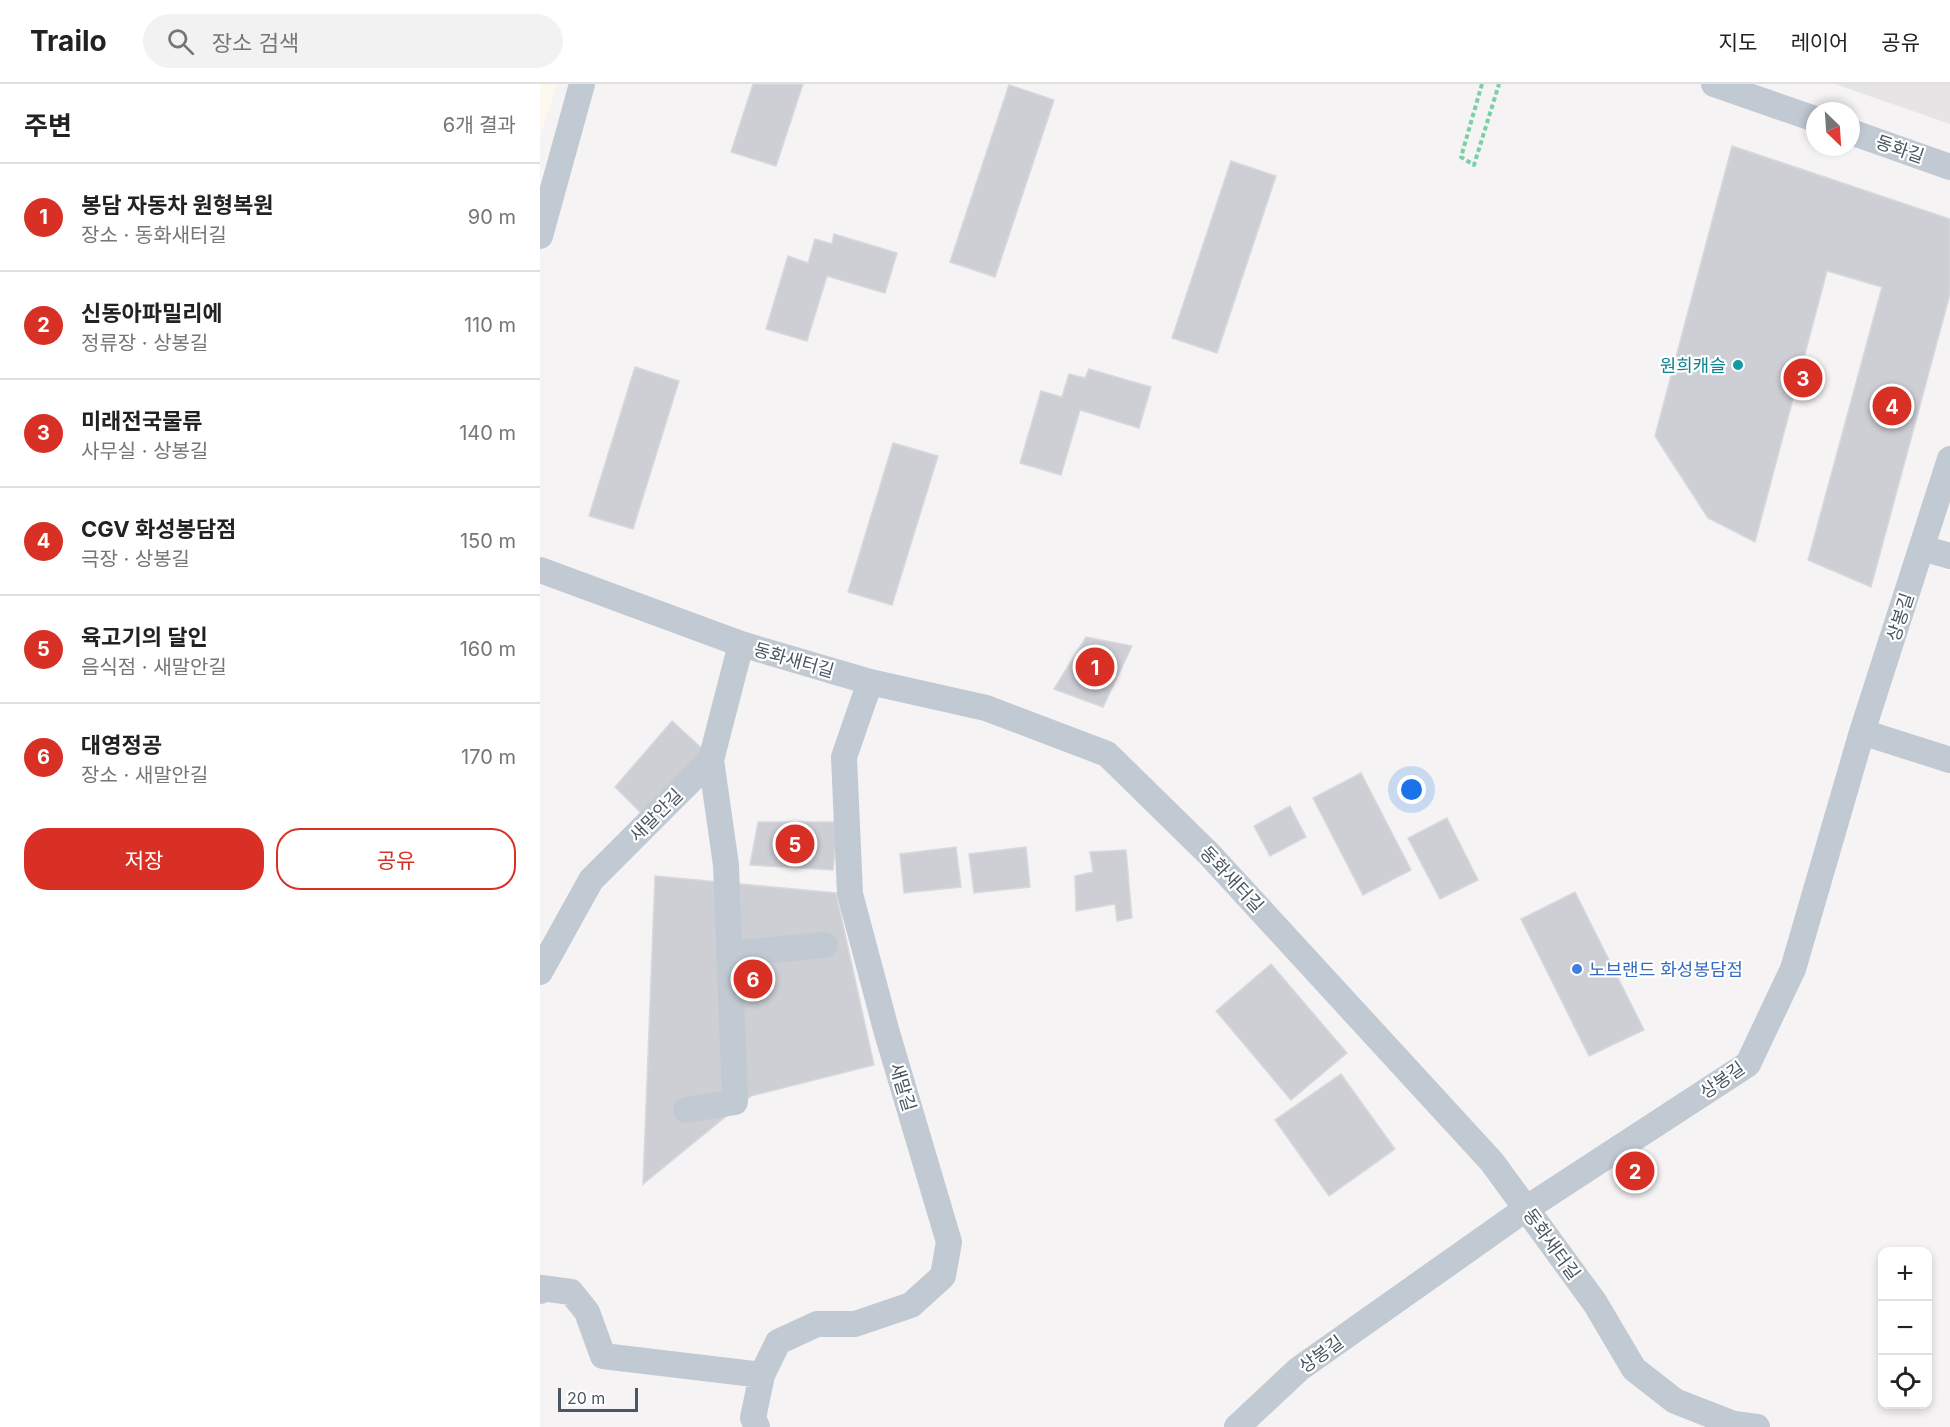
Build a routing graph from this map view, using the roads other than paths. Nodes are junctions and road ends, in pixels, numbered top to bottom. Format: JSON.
{"nodes":[{"id":1,"x":582,"y":84,"type":"edge"},
{"id":2,"x":1714,"y":84,"type":"edge"},
{"id":3,"x":1806,"y":116,"type":"edge"},
{"id":4,"x":1860,"y":135,"type":"edge"},
{"id":5,"x":1950,"y":167,"type":"edge"},
{"id":6,"x":541,"y":231,"type":"edge"},
{"id":7,"x":1950,"y":459,"type":"edge"},
{"id":8,"x":1922,"y":548,"type":"junction"},
{"id":9,"x":1950,"y":556,"type":"edge"},
{"id":10,"x":540,"y":570,"type":"edge"},
{"id":11,"x":741,"y":644,"type":"junction"},
{"id":12,"x":870,"y":682,"type":"junction"},
{"id":13,"x":1862,"y":732,"type":"junction"},
{"id":14,"x":711,"y":760,"type":"junction"},
{"id":15,"x":1950,"y":760,"type":"edge"},
{"id":16,"x":825,"y":945,"type":"dead end"},
{"id":17,"x":729,"y":954,"type":"junction"},
{"id":18,"x":540,"y":972,"type":"edge"},
{"id":19,"x":686,"y":1110,"type":"dead end"},
{"id":20,"x":1527,"y":1208,"type":"junction"},
{"id":21,"x":540,"y":1291,"type":"edge"},
{"id":22,"x":762,"y":1375,"type":"junction"},
{"id":23,"x":757,"y":1427,"type":"edge"},
{"id":24,"x":1237,"y":1427,"type":"edge"},
{"id":25,"x":1757,"y":1427,"type":"edge"}],
"edges":[{"from":1,"to":6,"type":"street"},
{"from":2,"to":3,"type":"street"},
{"from":4,"to":5,"type":"street","name":"동화길"},
{"from":7,"to":8,"type":"street","name":"상봉길"},
{"from":8,"to":9,"type":"street"},
{"from":8,"to":13,"type":"street","name":"상봉길"},
{"from":10,"to":11,"type":"street","name":"동화새터길"},
{"from":11,"to":12,"type":"street","name":"동화새터길"},
{"from":11,"to":14,"type":"street"},
{"from":12,"to":20,"type":"street","name":"동화새터길"},
{"from":12,"to":22,"type":"street","name":"새말길"},
{"from":13,"to":15,"type":"street"},
{"from":13,"to":20,"type":"street","name":"상봉길"},
{"from":14,"to":17,"type":"street"},
{"from":14,"to":18,"type":"street","name":"새말안길"},
{"from":16,"to":17,"type":"street"},
{"from":17,"to":19,"type":"street"},
{"from":20,"to":24,"type":"street","name":"상봉길"},
{"from":20,"to":25,"type":"street","name":"동화새터길"},
{"from":21,"to":22,"type":"street"},
{"from":22,"to":23,"type":"street","name":"새말길"}]}
